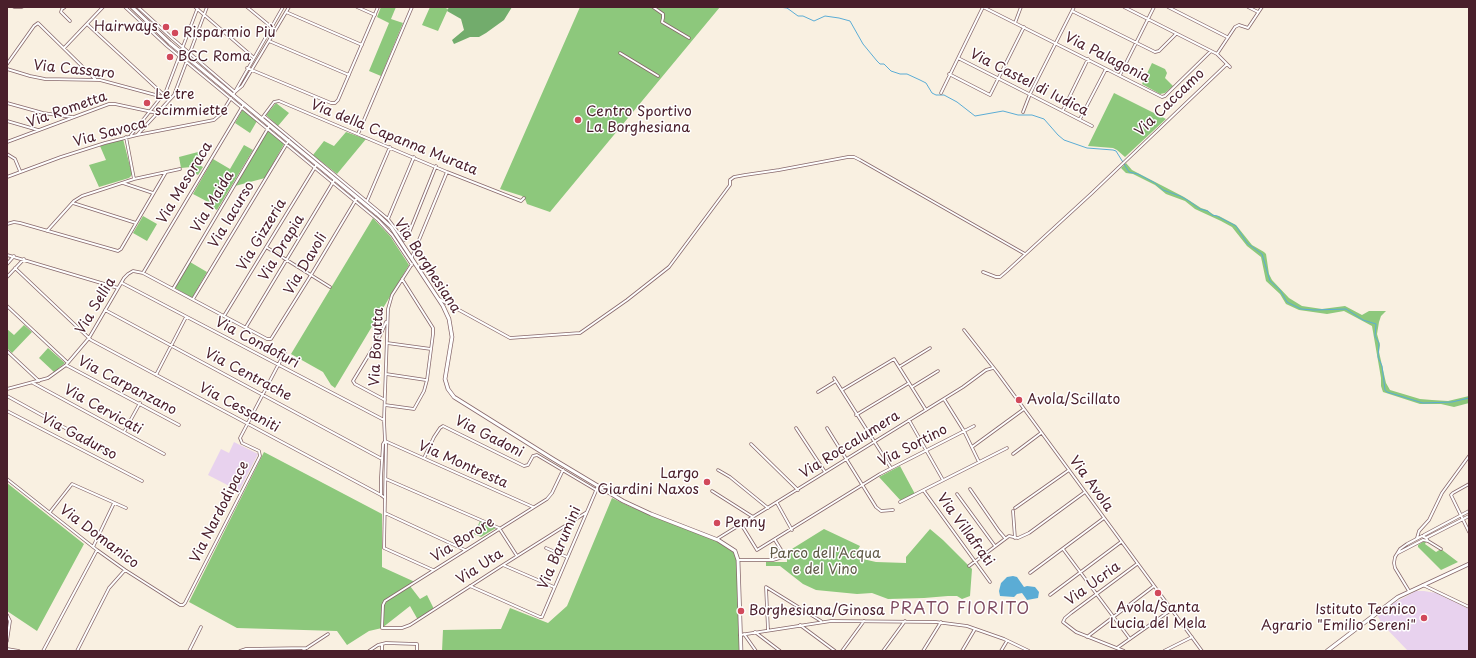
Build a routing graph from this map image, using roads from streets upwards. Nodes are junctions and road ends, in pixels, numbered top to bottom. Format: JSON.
{"nodes":[{"id":1,"x":14,"y":7,"type":"edge"},
{"id":2,"x":22,"y":7,"type":"edge"},
{"id":3,"x":65,"y":7,"type":"edge"},
{"id":4,"x":103,"y":7,"type":"edge"},
{"id":5,"x":125,"y":7,"type":"edge"},
{"id":6,"x":132,"y":7,"type":"edge"},
{"id":7,"x":138,"y":7,"type":"edge"},
{"id":8,"x":207,"y":7,"type":"edge"},
{"id":9,"x":247,"y":7,"type":"edge"},
{"id":10,"x":283,"y":7,"type":"edge"},
{"id":11,"x":289,"y":7,"type":"edge"},
{"id":12,"x":357,"y":7,"type":"edge"},
{"id":13,"x":378,"y":7,"type":"edge"},
{"id":14,"x":412,"y":7,"type":"edge"},
{"id":15,"x":653,"y":7,"type":"edge"},
{"id":16,"x":983,"y":7,"type":"edge"},
{"id":17,"x":1021,"y":7,"type":"edge"},
{"id":18,"x":1074,"y":7,"type":"edge"},
{"id":19,"x":1124,"y":7,"type":"edge"},
{"id":20,"x":1154,"y":7,"type":"edge"},
{"id":21,"x":1168,"y":7,"type":"edge"},
{"id":22,"x":1248,"y":7,"type":"edge"},
{"id":23,"x":1262,"y":7,"type":"edge"},
{"id":24,"x":197,"y":8,"type":"edge"},
{"id":25,"x":1072,"y":11,"type":"junction"},
{"id":26,"x":286,"y":12,"type":"junction"},
{"id":27,"x":1258,"y":12,"type":"junction"},
{"id":28,"x":204,"y":14,"type":"junction"},
{"id":29,"x":375,"y":15,"type":"junction"},
{"id":30,"x":1148,"y":20,"type":"junction"},
{"id":31,"x":70,"y":21,"type":"dead end"},
{"id":32,"x":1015,"y":23,"type":"junction"},
{"id":33,"x":87,"y":24,"type":"junction"},
{"id":34,"x":271,"y":27,"type":"junction"},
{"id":35,"x":1024,"y":28,"type":"junction"},
{"id":36,"x":275,"y":30,"type":"junction"},
{"id":37,"x":1176,"y":34,"type":"junction"},
{"id":38,"x":1228,"y":37,"type":"junction"},
{"id":39,"x":688,"y":38,"type":"dead end"},
{"id":40,"x":269,"y":41,"type":"junction"},
{"id":41,"x":1137,"y":43,"type":"junction"},
{"id":42,"x":1056,"y":44,"type":"junction"},
{"id":43,"x":362,"y":45,"type":"junction"},
{"id":44,"x":64,"y":48,"type":"junction"},
{"id":45,"x":182,"y":50,"type":"junction"},
{"id":46,"x":1211,"y":51,"type":"junction"},
{"id":47,"x":620,"y":53,"type":"dead end"},
{"id":48,"x":190,"y":54,"type":"junction"},
{"id":49,"x":1217,"y":54,"type":"junction"},
{"id":50,"x":180,"y":56,"type":"junction"},
{"id":51,"x":253,"y":57,"type":"junction"},
{"id":52,"x":189,"y":58,"type":"junction"},
{"id":53,"x":958,"y":58,"type":"junction"},
{"id":54,"x":1088,"y":59,"type":"junction"},
{"id":55,"x":187,"y":62,"type":"junction"},
{"id":56,"x":7,"y":64,"type":"edge"},
{"id":57,"x":1227,"y":64,"type":"junction"},
{"id":58,"x":1230,"y":67,"type":"dead end"},
{"id":59,"x":247,"y":68,"type":"junction"},
{"id":60,"x":1106,"y":68,"type":"junction"},
{"id":61,"x":7,"y":69,"type":"edge"},
{"id":62,"x":251,"y":70,"type":"junction"},
{"id":63,"x":949,"y":74,"type":"junction"},
{"id":64,"x":349,"y":75,"type":"junction"},
{"id":65,"x":1120,"y":75,"type":"junction"},
{"id":66,"x":658,"y":76,"type":"dead end"},
{"id":67,"x":998,"y":78,"type":"junction"},
{"id":68,"x":97,"y":80,"type":"junction"},
{"id":69,"x":941,"y":93,"type":"dead end"},
{"id":70,"x":1030,"y":94,"type":"junction"},
{"id":71,"x":233,"y":95,"type":"junction"},
{"id":72,"x":163,"y":96,"type":"junction"},
{"id":73,"x":7,"y":103,"type":"edge"},
{"id":74,"x":243,"y":105,"type":"junction"},
{"id":75,"x":150,"y":111,"type":"junction"},
{"id":76,"x":1063,"y":111,"type":"junction"},
{"id":77,"x":1023,"y":112,"type":"dead end"},
{"id":78,"x":157,"y":113,"type":"junction"},
{"id":79,"x":73,"y":117,"type":"junction"},
{"id":80,"x":263,"y":117,"type":"junction"},
{"id":81,"x":1080,"y":119,"type":"junction"},
{"id":82,"x":7,"y":121,"type":"edge"},
{"id":83,"x":1092,"y":126,"type":"dead end"},
{"id":84,"x":269,"y":127,"type":"junction"},
{"id":85,"x":38,"y":130,"type":"junction"},
{"id":86,"x":358,"y":134,"type":"junction"},
{"id":87,"x":137,"y":135,"type":"junction"},
{"id":88,"x":130,"y":136,"type":"junction"},
{"id":89,"x":126,"y":137,"type":"junction"},
{"id":90,"x":7,"y":142,"type":"edge"},
{"id":91,"x":288,"y":142,"type":"junction"},
{"id":92,"x":390,"y":147,"type":"junction"},
{"id":93,"x":7,"y":154,"type":"edge"},
{"id":94,"x":414,"y":157,"type":"junction"},
{"id":95,"x":316,"y":165,"type":"junction"},
{"id":96,"x":436,"y":166,"type":"junction"},
{"id":97,"x":180,"y":169,"type":"dead end"},
{"id":98,"x":20,"y":172,"type":"junction"},
{"id":99,"x":166,"y":172,"type":"junction"},
{"id":100,"x":447,"y":172,"type":"junction"},
{"id":101,"x":7,"y":177,"type":"edge"},
{"id":102,"x":134,"y":179,"type":"junction"},
{"id":103,"x":334,"y":181,"type":"junction"},
{"id":104,"x":122,"y":183,"type":"junction"},
{"id":105,"x":153,"y":193,"type":"junction"},
{"id":106,"x":524,"y":198,"type":"dead end"},
{"id":107,"x":356,"y":199,"type":"junction"},
{"id":108,"x":72,"y":203,"type":"junction"},
{"id":109,"x":366,"y":203,"type":"junction"},
{"id":110,"x":379,"y":218,"type":"junction"},
{"id":111,"x":388,"y":219,"type":"junction"},
{"id":112,"x":136,"y":223,"type":"junction"},
{"id":113,"x":7,"y":224,"type":"edge"},
{"id":114,"x":47,"y":231,"type":"junction"},
{"id":115,"x":266,"y":247,"type":"junction"},
{"id":116,"x":1025,"y":254,"type":"junction"},
{"id":117,"x":7,"y":255,"type":"edge"},
{"id":118,"x":14,"y":256,"type":"junction"},
{"id":119,"x":412,"y":258,"type":"junction"},
{"id":120,"x":24,"y":259,"type":"junction"},
{"id":121,"x":287,"y":260,"type":"junction"},
{"id":122,"x":413,"y":263,"type":"junction"},
{"id":123,"x":7,"y":264,"type":"edge"},
{"id":124,"x":15,"y":268,"type":"junction"},
{"id":125,"x":982,"y":272,"type":"dead end"},
{"id":126,"x":143,"y":273,"type":"junction"},
{"id":127,"x":311,"y":275,"type":"junction"},
{"id":128,"x":7,"y":277,"type":"edge"},
{"id":129,"x":402,"y":279,"type":"junction"},
{"id":130,"x":122,"y":283,"type":"junction"},
{"id":131,"x":330,"y":287,"type":"dead end"},
{"id":132,"x":118,"y":288,"type":"junction"},
{"id":133,"x":173,"y":289,"type":"junction"},
{"id":134,"x":437,"y":298,"type":"junction"},
{"id":135,"x":193,"y":299,"type":"junction"},
{"id":136,"x":7,"y":306,"type":"edge"},
{"id":137,"x":106,"y":310,"type":"junction"},
{"id":138,"x":224,"y":316,"type":"junction"},
{"id":139,"x":186,"y":317,"type":"junction"},
{"id":140,"x":387,"y":321,"type":"junction"},
{"id":141,"x":246,"y":328,"type":"junction"},
{"id":142,"x":964,"y":330,"type":"dead end"},
{"id":143,"x":89,"y":338,"type":"junction"},
{"id":144,"x":387,"y":343,"type":"junction"},
{"id":145,"x":171,"y":346,"type":"junction"},
{"id":146,"x":930,"y":348,"type":"dead end"},
{"id":147,"x":431,"y":349,"type":"junction"},
{"id":148,"x":7,"y":351,"type":"edge"},
{"id":149,"x":285,"y":352,"type":"dead end"},
{"id":150,"x":67,"y":364,"type":"junction"},
{"id":151,"x":278,"y":365,"type":"junction"},
{"id":152,"x":899,"y":367,"type":"junction"},
{"id":153,"x":993,"y":368,"type":"junction"},
{"id":154,"x":938,"y":371,"type":"dead end"},
{"id":155,"x":386,"y":374,"type":"junction"},
{"id":156,"x":156,"y":375,"type":"junction"},
{"id":157,"x":834,"y":378,"type":"dead end"},
{"id":158,"x":427,"y":380,"type":"junction"},
{"id":159,"x":39,"y":381,"type":"junction"},
{"id":160,"x":836,"y":381,"type":"junction"},
{"id":161,"x":32,"y":382,"type":"junction"},
{"id":162,"x":909,"y":383,"type":"junction"},
{"id":163,"x":912,"y":387,"type":"junction"},
{"id":164,"x":7,"y":389,"type":"edge"},
{"id":165,"x":842,"y":390,"type":"junction"},
{"id":166,"x":818,"y":392,"type":"dead end"},
{"id":167,"x":263,"y":394,"type":"junction"},
{"id":168,"x":7,"y":396,"type":"edge"},
{"id":169,"x":944,"y":399,"type":"junction"},
{"id":170,"x":385,"y":400,"type":"junction"},
{"id":171,"x":140,"y":403,"type":"junction"},
{"id":172,"x":385,"y":405,"type":"junction"},
{"id":173,"x":1024,"y":409,"type":"junction"},
{"id":174,"x":926,"y":410,"type":"junction"},
{"id":175,"x":7,"y":411,"type":"edge"},
{"id":176,"x":856,"y":415,"type":"junction"},
{"id":177,"x":384,"y":420,"type":"junction"},
{"id":178,"x":909,"y":420,"type":"junction"},
{"id":179,"x":247,"y":424,"type":"junction"},
{"id":180,"x":180,"y":425,"type":"dead end"},
{"id":181,"x":974,"y":426,"type":"dead end"},
{"id":182,"x":796,"y":428,"type":"dead end"},
{"id":183,"x":827,"y":428,"type":"dead end"},
{"id":184,"x":964,"y":430,"type":"junction"},
{"id":185,"x":124,"y":433,"type":"junction"},
{"id":186,"x":1041,"y":433,"type":"junction"},
{"id":187,"x":384,"y":440,"type":"junction"},
{"id":188,"x":874,"y":442,"type":"junction"},
{"id":189,"x":751,"y":444,"type":"dead end"},
{"id":190,"x":972,"y":447,"type":"junction"},
{"id":191,"x":1007,"y":448,"type":"dead end"},
{"id":192,"x":927,"y":450,"type":"junction"},
{"id":193,"x":107,"y":451,"type":"dead end"},
{"id":194,"x":164,"y":454,"type":"dead end"},
{"id":195,"x":1013,"y":454,"type":"dead end"},
{"id":196,"x":1469,"y":456,"type":"edge"},
{"id":197,"x":424,"y":458,"type":"junction"},
{"id":198,"x":382,"y":459,"type":"junction"},
{"id":199,"x":846,"y":460,"type":"junction"},
{"id":200,"x":979,"y":462,"type":"junction"},
{"id":201,"x":891,"y":468,"type":"junction"},
{"id":202,"x":563,"y":470,"type":"junction"},
{"id":203,"x":718,"y":470,"type":"dead end"},
{"id":204,"x":1069,"y":470,"type":"junction"},
{"id":205,"x":825,"y":472,"type":"junction"},
{"id":206,"x":7,"y":479,"type":"edge"},
{"id":207,"x":386,"y":479,"type":"junction"},
{"id":208,"x":142,"y":481,"type":"dead end"},
{"id":209,"x":943,"y":481,"type":"junction"},
{"id":210,"x":1469,"y":485,"type":"edge"},
{"id":211,"x":863,"y":486,"type":"junction"},
{"id":212,"x":597,"y":488,"type":"junction"},
{"id":213,"x":970,"y":489,"type":"dead end"},
{"id":214,"x":798,"y":490,"type":"junction"},
{"id":215,"x":712,"y":491,"type":"dead end"},
{"id":216,"x":924,"y":491,"type":"junction"},
{"id":217,"x":1085,"y":492,"type":"junction"},
{"id":218,"x":957,"y":494,"type":"dead end"},
{"id":219,"x":381,"y":495,"type":"junction"},
{"id":220,"x":385,"y":498,"type":"junction"},
{"id":221,"x":900,"y":502,"type":"dead end"},
{"id":222,"x":114,"y":503,"type":"junction"},
{"id":223,"x":777,"y":503,"type":"junction"},
{"id":224,"x":533,"y":507,"type":"junction"},
{"id":225,"x":126,"y":508,"type":"dead end"},
{"id":226,"x":768,"y":508,"type":"junction"},
{"id":227,"x":1015,"y":508,"type":"dead end"},
{"id":228,"x":893,"y":510,"type":"dead end"},
{"id":229,"x":1013,"y":511,"type":"dead end"},
{"id":230,"x":587,"y":512,"type":"junction"},
{"id":231,"x":1469,"y":512,"type":"edge"},
{"id":232,"x":49,"y":513,"type":"junction"},
{"id":233,"x":385,"y":513,"type":"junction"},
{"id":234,"x":1461,"y":516,"type":"junction"},
{"id":235,"x":1469,"y":516,"type":"edge"},
{"id":236,"x":754,"y":517,"type":"junction"},
{"id":237,"x":1104,"y":518,"type":"junction"},
{"id":238,"x":1463,"y":519,"type":"junction"},
{"id":239,"x":741,"y":524,"type":"junction"},
{"id":240,"x":500,"y":528,"type":"junction"},
{"id":241,"x":792,"y":530,"type":"junction"},
{"id":242,"x":1434,"y":530,"type":"junction"},
{"id":243,"x":1419,"y":531,"type":"junction"},
{"id":244,"x":1469,"y":532,"type":"edge"},
{"id":245,"x":1435,"y":533,"type":"junction"},
{"id":246,"x":1422,"y":536,"type":"junction"},
{"id":247,"x":1005,"y":538,"type":"junction"},
{"id":248,"x":1015,"y":538,"type":"junction"},
{"id":249,"x":1417,"y":538,"type":"junction"},
{"id":250,"x":717,"y":539,"type":"junction"},
{"id":251,"x":1424,"y":539,"type":"junction"},
{"id":252,"x":775,"y":540,"type":"junction"},
{"id":253,"x":1121,"y":542,"type":"junction"},
{"id":254,"x":1419,"y":542,"type":"junction"},
{"id":255,"x":995,"y":546,"type":"junction"},
{"id":256,"x":92,"y":547,"type":"junction"},
{"id":257,"x":546,"y":548,"type":"dead end"},
{"id":258,"x":1063,"y":549,"type":"junction"},
{"id":259,"x":1441,"y":549,"type":"dead end"},
{"id":260,"x":97,"y":550,"type":"junction"},
{"id":261,"x":465,"y":550,"type":"junction"},
{"id":262,"x":1397,"y":554,"type":"junction"},
{"id":263,"x":517,"y":556,"type":"junction"},
{"id":264,"x":568,"y":557,"type":"junction"},
{"id":265,"x":738,"y":560,"type":"junction"},
{"id":266,"x":974,"y":561,"type":"junction"},
{"id":267,"x":1137,"y":564,"type":"junction"},
{"id":268,"x":1469,"y":564,"type":"edge"},
{"id":269,"x":502,"y":565,"type":"junction"},
{"id":270,"x":968,"y":566,"type":"dead end"},
{"id":271,"x":125,"y":570,"type":"junction"},
{"id":272,"x":433,"y":570,"type":"junction"},
{"id":273,"x":1080,"y":572,"type":"junction"},
{"id":274,"x":1030,"y":573,"type":"dead end"},
{"id":275,"x":990,"y":582,"type":"dead end"},
{"id":276,"x":1422,"y":585,"type":"junction"},
{"id":277,"x":470,"y":586,"type":"junction"},
{"id":278,"x":1154,"y":586,"type":"junction"},
{"id":279,"x":554,"y":587,"type":"junction"},
{"id":280,"x":1409,"y":591,"type":"junction"},
{"id":281,"x":1096,"y":594,"type":"junction"},
{"id":282,"x":1050,"y":595,"type":"dead end"},
{"id":283,"x":183,"y":605,"type":"joint"},
{"id":284,"x":1469,"y":607,"type":"edge"},
{"id":285,"x":1171,"y":610,"type":"junction"},
{"id":286,"x":7,"y":615,"type":"edge"},
{"id":287,"x":1113,"y":617,"type":"junction"},
{"id":288,"x":864,"y":621,"type":"junction"},
{"id":289,"x":905,"y":621,"type":"junction"},
{"id":290,"x":822,"y":622,"type":"junction"},
{"id":291,"x":941,"y":622,"type":"junction"},
{"id":292,"x":800,"y":625,"type":"junction"},
{"id":293,"x":202,"y":627,"type":"dead end"},
{"id":294,"x":382,"y":628,"type":"joint"},
{"id":295,"x":975,"y":629,"type":"junction"},
{"id":296,"x":768,"y":630,"type":"junction"},
{"id":297,"x":755,"y":632,"type":"junction"},
{"id":298,"x":328,"y":634,"type":"dead end"},
{"id":299,"x":742,"y":635,"type":"junction"},
{"id":300,"x":1087,"y":637,"type":"junction"},
{"id":301,"x":1192,"y":637,"type":"junction"},
{"id":302,"x":1130,"y":639,"type":"junction"},
{"id":303,"x":7,"y":641,"type":"edge"},
{"id":304,"x":1007,"y":641,"type":"junction"},
{"id":305,"x":382,"y":644,"type":"junction"},
{"id":306,"x":306,"y":648,"type":"junction"},
{"id":307,"x":1118,"y":648,"type":"junction"},
{"id":308,"x":7,"y":650,"type":"edge"},
{"id":309,"x":372,"y":650,"type":"edge"},
{"id":310,"x":19,"y":651,"type":"edge"},
{"id":311,"x":43,"y":651,"type":"edge"},
{"id":312,"x":77,"y":651,"type":"edge"},
{"id":313,"x":189,"y":651,"type":"edge"},
{"id":314,"x":240,"y":651,"type":"edge"},
{"id":315,"x":302,"y":651,"type":"edge"},
{"id":316,"x":369,"y":651,"type":"edge"},
{"id":317,"x":382,"y":651,"type":"edge"},
{"id":318,"x":417,"y":651,"type":"edge"},
{"id":319,"x":741,"y":651,"type":"edge"},
{"id":320,"x":756,"y":651,"type":"edge"},
{"id":321,"x":780,"y":651,"type":"edge"},
{"id":322,"x":835,"y":651,"type":"edge"},
{"id":323,"x":842,"y":651,"type":"edge"},
{"id":324,"x":883,"y":651,"type":"edge"},
{"id":325,"x":923,"y":651,"type":"edge"},
{"id":326,"x":962,"y":651,"type":"edge"},
{"id":327,"x":1001,"y":651,"type":"edge"},
{"id":328,"x":1029,"y":651,"type":"edge"},
{"id":329,"x":1124,"y":651,"type":"edge"},
{"id":330,"x":1164,"y":651,"type":"edge"},
{"id":331,"x":1202,"y":651,"type":"edge"},
{"id":332,"x":1327,"y":651,"type":"edge"}],
"edges":[{"from":1,"to":2,"type":"street"},
{"from":3,"to":31,"type":"street"},
{"from":4,"to":33,"type":"street"},
{"from":5,"to":50,"type":"street","name":"Via Borghesiana"},
{"from":6,"to":45,"type":"street","name":"Via Borghesiana"},
{"from":7,"to":45,"type":"street","name":"Via Borghesiana"},
{"from":8,"to":28,"type":"street"},
{"from":9,"to":34,"type":"street"},
{"from":10,"to":34,"type":"street"},
{"from":11,"to":26,"type":"street"},
{"from":12,"to":29,"type":"street"},
{"from":13,"to":29,"type":"street"},
{"from":14,"to":86,"type":"street"},
{"from":15,"to":39,"type":"street"},
{"from":16,"to":32,"type":"street","name":"Via Palagonia"},
{"from":16,"to":53,"type":"street"},
{"from":17,"to":32,"type":"street"},
{"from":18,"to":25,"type":"street"},
{"from":19,"to":30,"type":"street"},
{"from":20,"to":30,"type":"street"},
{"from":21,"to":38,"type":"street"},
{"from":22,"to":27,"type":"street"},
{"from":23,"to":27,"type":"street"},
{"from":24,"to":28,"type":"street"},
{"from":24,"to":45,"type":"street"},
{"from":25,"to":41,"type":"street"},
{"from":25,"to":42,"type":"street"},
{"from":26,"to":36,"type":"street"},
{"from":26,"to":43,"type":"street"},
{"from":27,"to":38,"type":"street"},
{"from":28,"to":48,"type":"street"},
{"from":28,"to":51,"type":"street"},
{"from":29,"to":43,"type":"street"},
{"from":30,"to":37,"type":"street"},
{"from":30,"to":41,"type":"street"},
{"from":32,"to":35,"type":"street","name":"Via Palagonia"},
{"from":33,"to":44,"type":"street"},
{"from":33,"to":72,"type":"street"},
{"from":34,"to":36,"type":"street"},
{"from":34,"to":51,"type":"street"},
{"from":35,"to":42,"type":"street","name":"Via Palagonia"},
{"from":35,"to":67,"type":"street"},
{"from":36,"to":40,"type":"street"},
{"from":37,"to":41,"type":"street"},
{"from":37,"to":46,"type":"street"},
{"from":38,"to":49,"type":"street"},
{"from":40,"to":62,"type":"street"},
{"from":40,"to":64,"type":"street"},
{"from":41,"to":65,"type":"street"},
{"from":42,"to":54,"type":"street","name":"Via Palagonia"},
{"from":42,"to":70,"type":"street"},
{"from":43,"to":64,"type":"street"},
{"from":44,"to":56,"type":"street"},
{"from":44,"to":68,"type":"street"},
{"from":45,"to":48,"type":"street","name":"Via Borghesiana"},
{"from":45,"to":50,"type":"street"},
{"from":45,"to":52,"type":"street","name":"Via Borghesiana"},
{"from":46,"to":49,"type":"street"},
{"from":46,"to":65,"type":"street","name":"Via Palagonia"},
{"from":47,"to":66,"type":"street"},
{"from":48,"to":52,"type":"street"},
{"from":48,"to":71,"type":"street","name":"Via Borghesiana"},
{"from":49,"to":57,"type":"street"},
{"from":50,"to":55,"type":"street","name":"Via Borghesiana"},
{"from":50,"to":72,"type":"street"},
{"from":51,"to":59,"type":"street"},
{"from":52,"to":55,"type":"street"},
{"from":52,"to":71,"type":"street","name":"Via Borghesiana"},
{"from":53,"to":63,"type":"street"},
{"from":53,"to":67,"type":"street","name":"Via Castel di Iudica"},
{"from":54,"to":60,"type":"street","name":"Via Palagonia"},
{"from":54,"to":76,"type":"street"},
{"from":55,"to":71,"type":"street","name":"Via Borghesiana"},
{"from":55,"to":78,"type":"street"},
{"from":57,"to":58,"type":"street"},
{"from":57,"to":116,"type":"street","name":"Via Caccamo"},
{"from":59,"to":62,"type":"street"},
{"from":59,"to":71,"type":"street"},
{"from":60,"to":65,"type":"street","name":"Via Palagonia"},
{"from":60,"to":81,"type":"street"},
{"from":61,"to":68,"type":"street","name":"Via Cassaro"},
{"from":62,"to":64,"type":"street"},
{"from":62,"to":71,"type":"street"},
{"from":63,"to":67,"type":"street"},
{"from":63,"to":69,"type":"street"},
{"from":67,"to":70,"type":"street","name":"Via Castel di Iudica"},
{"from":68,"to":72,"type":"street","name":"Via Cassaro"},
{"from":70,"to":76,"type":"street","name":"Via Castel di Iudica"},
{"from":70,"to":77,"type":"street"},
{"from":71,"to":74,"type":"street","name":"Via Borghesiana"},
{"from":71,"to":87,"type":"street","name":"Via Savoca"},
{"from":72,"to":75,"type":"street"},
{"from":73,"to":79,"type":"street"},
{"from":74,"to":80,"type":"street","name":"Via Borghesiana"},
{"from":74,"to":84,"type":"street","name":"Via Borghesiana"},
{"from":74,"to":126,"type":"street","name":"Via Mesoraca"},
{"from":75,"to":78,"type":"street","name":"Via Rometta"},
{"from":75,"to":79,"type":"street","name":"Via Rometta"},
{"from":75,"to":88,"type":"street"},
{"from":76,"to":81,"type":"street","name":"Via Castel di Iudica"},
{"from":78,"to":87,"type":"street"},
{"from":79,"to":85,"type":"street","name":"Via Rometta"},
{"from":80,"to":84,"type":"street","name":"Via Borghesiana"},
{"from":80,"to":86,"type":"street","name":"Via della Capanna Murata"},
{"from":80,"to":109,"type":"street","name":"Via Borghesiana"},
{"from":81,"to":83,"type":"street","name":"Via Castel di Iudica"},
{"from":82,"to":85,"type":"street"},
{"from":84,"to":91,"type":"street","name":"Via Borghesiana"},
{"from":84,"to":133,"type":"street","name":"Via Maida"},
{"from":85,"to":90,"type":"street","name":"Via Rometta"},
{"from":86,"to":92,"type":"street","name":"Via della Capanna Murata"},
{"from":87,"to":88,"type":"street","name":"Via Savoca"},
{"from":88,"to":89,"type":"street","name":"Via Savoca"},
{"from":89,"to":98,"type":"street","name":"Via Savoca"},
{"from":89,"to":102,"type":"street"},
{"from":91,"to":95,"type":"street","name":"Via Borghesiana"},
{"from":91,"to":135,"type":"street","name":"Via Iacurso"},
{"from":92,"to":94,"type":"street","name":"Via della Capanna Murata"},
{"from":92,"to":109,"type":"street"},
{"from":93,"to":98,"type":"street"},
{"from":94,"to":96,"type":"street","name":"Via della Capanna Murata"},
{"from":94,"to":111,"type":"street"},
{"from":95,"to":103,"type":"street","name":"Via Borghesiana"},
{"from":95,"to":115,"type":"street","name":"Via Gizzeria"},
{"from":96,"to":100,"type":"street","name":"Via della Capanna Murata"},
{"from":96,"to":111,"type":"street","name":"Via Borghesiana"},
{"from":97,"to":99,"type":"street"},
{"from":98,"to":101,"type":"street","name":"Via Savoca"},
{"from":99,"to":102,"type":"street"},
{"from":99,"to":105,"type":"street"},
{"from":100,"to":106,"type":"street","name":"Via della Capanna Murata"},
{"from":100,"to":119,"type":"street"},
{"from":102,"to":104,"type":"street"},
{"from":103,"to":107,"type":"street","name":"Via Borghesiana"},
{"from":103,"to":121,"type":"street","name":"Via Drapia"},
{"from":104,"to":105,"type":"street"},
{"from":104,"to":108,"type":"street"},
{"from":105,"to":112,"type":"street"},
{"from":107,"to":109,"type":"street","name":"Via Borghesiana"},
{"from":107,"to":110,"type":"street","name":"Via Borghesiana"},
{"from":107,"to":127,"type":"street","name":"Via Davoli"},
{"from":108,"to":112,"type":"street"},
{"from":108,"to":114,"type":"street"},
{"from":109,"to":110,"type":"street","name":"Via Borghesiana"},
{"from":109,"to":111,"type":"street","name":"Via Borghesiana"},
{"from":110,"to":119,"type":"street","name":"Via Borghesiana"},
{"from":110,"to":122,"type":"street","name":"Via Borghesiana"},
{"from":112,"to":114,"type":"street"},
{"from":113,"to":114,"type":"street"},
{"from":115,"to":121,"type":"street"},
{"from":115,"to":138,"type":"street","name":"Via Gizzeria"},
{"from":116,"to":125,"type":"street","name":"Via Caccamo"},
{"from":116,"to":134,"type":"street"},
{"from":117,"to":118,"type":"street"},
{"from":118,"to":120,"type":"street"},
{"from":118,"to":123,"type":"street"},
{"from":119,"to":122,"type":"street","name":"Via Borghesiana"},
{"from":120,"to":124,"type":"street"},
{"from":120,"to":132,"type":"street"},
{"from":121,"to":127,"type":"street"},
{"from":121,"to":141,"type":"street","name":"Via Drapia"},
{"from":122,"to":129,"type":"street","name":"Via Borutta"},
{"from":122,"to":134,"type":"street","name":"Via Borghesiana"},
{"from":124,"to":128,"type":"street"},
{"from":124,"to":143,"type":"street","name":"Via Cessaniti"},
{"from":126,"to":130,"type":"street","name":"Via Sellia"},
{"from":126,"to":133,"type":"street"},
{"from":127,"to":131,"type":"street"},
{"from":127,"to":141,"type":"street","name":"Via Davoli"},
{"from":129,"to":140,"type":"street","name":"Via Borutta"},
{"from":129,"to":147,"type":"street"},
{"from":130,"to":132,"type":"street","name":"Via Sellia"},
{"from":130,"to":139,"type":"street","name":"Via Condofuri"},
{"from":132,"to":137,"type":"street","name":"Via Sellia"},
{"from":133,"to":135,"type":"street"},
{"from":134,"to":212,"type":"street","name":"Via Borghesiana"},
{"from":135,"to":138,"type":"street"},
{"from":136,"to":150,"type":"street","name":"Via Carpanzano"},
{"from":137,"to":143,"type":"street","name":"Via Sellia"},
{"from":137,"to":145,"type":"street","name":"Via Centrache"},
{"from":138,"to":141,"type":"street"},
{"from":139,"to":145,"type":"street"},
{"from":139,"to":151,"type":"street","name":"Via Condofuri"},
{"from":140,"to":144,"type":"street","name":"Via Borutta"},
{"from":140,"to":170,"type":"street"},
{"from":142,"to":153,"type":"street","name":"Via Avola"},
{"from":143,"to":150,"type":"street","name":"Via Sellia"},
{"from":143,"to":156,"type":"street","name":"Via Cessaniti"},
{"from":144,"to":147,"type":"street"},
{"from":144,"to":155,"type":"street","name":"Via Borutta"},
{"from":145,"to":156,"type":"street"},
{"from":145,"to":167,"type":"street","name":"Via Centrache"},
{"from":146,"to":152,"type":"street"},
{"from":147,"to":158,"type":"street"},
{"from":148,"to":159,"type":"street"},
{"from":149,"to":151,"type":"street","name":"Via Nardodipace"},
{"from":150,"to":159,"type":"street","name":"Via Sellia"},
{"from":150,"to":171,"type":"street","name":"Via Carpanzano"},
{"from":151,"to":167,"type":"street","name":"Via Nardodipace"},
{"from":151,"to":177,"type":"street","name":"Via Condofuri"},
{"from":152,"to":162,"type":"street"},
{"from":152,"to":165,"type":"street"},
{"from":153,"to":169,"type":"street","name":"Via Roccalumera"},
{"from":153,"to":173,"type":"street","name":"Via Avola"},
{"from":154,"to":163,"type":"street"},
{"from":155,"to":158,"type":"street"},
{"from":155,"to":170,"type":"street","name":"Via Borutta"},
{"from":156,"to":179,"type":"street","name":"Via Cessaniti"},
{"from":157,"to":160,"type":"street"},
{"from":158,"to":172,"type":"street"},
{"from":159,"to":161,"type":"street","name":"Via Sellia"},
{"from":160,"to":165,"type":"street"},
{"from":160,"to":166,"type":"street"},
{"from":161,"to":164,"type":"street","name":"Via Sellia"},
{"from":161,"to":185,"type":"street","name":"Via Cervicati"},
{"from":162,"to":163,"type":"street"},
{"from":162,"to":176,"type":"street"},
{"from":163,"to":174,"type":"street"},
{"from":165,"to":176,"type":"street"},
{"from":167,"to":179,"type":"street","name":"Via Nardodipace"},
{"from":167,"to":198,"type":"street","name":"Via Centrache"},
{"from":168,"to":193,"type":"street"},
{"from":169,"to":174,"type":"street","name":"Via Roccalumera"},
{"from":169,"to":184,"type":"street"},
{"from":170,"to":172,"type":"street","name":"Via Borutta"},
{"from":171,"to":180,"type":"street","name":"Via Carpanzano"},
{"from":171,"to":185,"type":"street"},
{"from":172,"to":177,"type":"street","name":"Via Borutta"},
{"from":173,"to":186,"type":"street","name":"Via Avola"},
{"from":173,"to":190,"type":"street"},
{"from":174,"to":178,"type":"street","name":"Via Roccalumera"},
{"from":175,"to":208,"type":"street","name":"Via Gadurso"},
{"from":176,"to":188,"type":"street"},
{"from":177,"to":187,"type":"street","name":"Via Borutta"},
{"from":178,"to":188,"type":"street","name":"Via Roccalumera"},
{"from":178,"to":192,"type":"street"},
{"from":179,"to":219,"type":"street","name":"Via Cessaniti"},
{"from":179,"to":283,"type":"street","name":"Via Nardodipace"},
{"from":181,"to":184,"type":"street","name":"Via Sortino"},
{"from":182,"to":205,"type":"street"},
{"from":183,"to":199,"type":"street"},
{"from":184,"to":190,"type":"street"},
{"from":184,"to":192,"type":"street","name":"Via Sortino"},
{"from":185,"to":194,"type":"street","name":"Via Cervicati"},
{"from":186,"to":195,"type":"street"},
{"from":186,"to":204,"type":"street","name":"Via Avola"},
{"from":187,"to":197,"type":"street","name":"Via Montresta"},
{"from":187,"to":198,"type":"street","name":"Via Borutta"},
{"from":187,"to":207,"type":"street","name":"Via Borutta"},
{"from":188,"to":199,"type":"street","name":"Via Roccalumera"},
{"from":188,"to":201,"type":"street"},
{"from":189,"to":214,"type":"street"},
{"from":190,"to":200,"type":"street"},
{"from":191,"to":200,"type":"street"},
{"from":192,"to":201,"type":"street","name":"Via Sortino"},
{"from":192,"to":209,"type":"street"},
{"from":196,"to":243,"type":"street"},
{"from":197,"to":202,"type":"street","name":"Via Gadoni"},
{"from":197,"to":224,"type":"street","name":"Via Montresta"},
{"from":198,"to":219,"type":"street","name":"Via Borutta"},
{"from":199,"to":205,"type":"street","name":"Via Roccalumera"},
{"from":199,"to":211,"type":"street"},
{"from":200,"to":209,"type":"street"},
{"from":201,"to":211,"type":"street","name":"Via Sortino"},
{"from":202,"to":212,"type":"street","name":"Via Gadoni"},
{"from":202,"to":224,"type":"street","name":"Via Borore"},
{"from":203,"to":226,"type":"street"},
{"from":204,"to":217,"type":"street","name":"Via Avola"},
{"from":204,"to":227,"type":"street"},
{"from":205,"to":214,"type":"street","name":"Via Roccalumera"},
{"from":206,"to":232,"type":"street","name":"Via Domanico"},
{"from":207,"to":220,"type":"street","name":"Via Borutta"},
{"from":207,"to":240,"type":"street"},
{"from":209,"to":216,"type":"street"},
{"from":210,"to":234,"type":"street"},
{"from":211,"to":228,"type":"street"},
{"from":211,"to":241,"type":"street","name":"Via Sortino"},
{"from":212,"to":230,"type":"street","name":"Via Barumini"},
{"from":212,"to":250,"type":"street","name":"Via Borghesiana"},
{"from":213,"to":247,"type":"street"},
{"from":214,"to":223,"type":"street","name":"Via Roccalumera"},
{"from":215,"to":236,"type":"street"},
{"from":216,"to":221,"type":"street"},
{"from":216,"to":266,"type":"street","name":"Via Villafrati"},
{"from":217,"to":237,"type":"street","name":"Via Avola"},
{"from":217,"to":248,"type":"street"},
{"from":218,"to":255,"type":"street"},
{"from":219,"to":220,"type":"street"},
{"from":220,"to":233,"type":"street","name":"Via Borutta"},
{"from":222,"to":225,"type":"street"},
{"from":222,"to":232,"type":"street"},
{"from":222,"to":256,"type":"street"},
{"from":223,"to":226,"type":"street","name":"Via Roccalumera"},
{"from":223,"to":241,"type":"street"},
{"from":224,"to":240,"type":"street","name":"Via Borore"},
{"from":226,"to":236,"type":"street","name":"Via Roccalumera"},
{"from":229,"to":248,"type":"street"},
{"from":230,"to":263,"type":"street","name":"Via Uta"},
{"from":230,"to":264,"type":"street","name":"Via Barumini"},
{"from":231,"to":234,"type":"street"},
{"from":232,"to":256,"type":"street","name":"Via Domanico"},
{"from":233,"to":261,"type":"street"},
{"from":233,"to":272,"type":"street","name":"Via Borutta"},
{"from":234,"to":238,"type":"street"},
{"from":234,"to":242,"type":"street"},
{"from":235,"to":238,"type":"street"},
{"from":236,"to":239,"type":"street","name":"Via Roccalumera"},
{"from":237,"to":253,"type":"street","name":"Via Avola"},
{"from":237,"to":258,"type":"street"},
{"from":238,"to":244,"type":"street"},
{"from":238,"to":245,"type":"street"},
{"from":239,"to":250,"type":"street","name":"Via Roccalumera"},
{"from":239,"to":252,"type":"street","name":"Via Sortino"},
{"from":240,"to":261,"type":"street","name":"Via Borore"},
{"from":240,"to":263,"type":"street"},
{"from":241,"to":252,"type":"street","name":"Via Sortino"},
{"from":242,"to":245,"type":"street"},
{"from":242,"to":246,"type":"street"},
{"from":243,"to":246,"type":"street"},
{"from":243,"to":249,"type":"street"},
{"from":245,"to":251,"type":"street"},
{"from":246,"to":249,"type":"street"},
{"from":246,"to":251,"type":"street"},
{"from":246,"to":251,"type":"street"},
{"from":247,"to":248,"type":"street"},
{"from":247,"to":255,"type":"street"},
{"from":249,"to":254,"type":"street"},
{"from":249,"to":262,"type":"street"},
{"from":250,"to":265,"type":"street","name":"Via Borghesiana"},
{"from":251,"to":254,"type":"street"},
{"from":251,"to":259,"type":"street"},
{"from":252,"to":265,"type":"street"},
{"from":253,"to":267,"type":"street","name":"Via Avola"},
{"from":253,"to":273,"type":"street"},
{"from":254,"to":262,"type":"street"},
{"from":255,"to":266,"type":"street"},
{"from":256,"to":260,"type":"street","name":"Via Domanico"},
{"from":257,"to":264,"type":"street"},
{"from":258,"to":273,"type":"street"},
{"from":258,"to":274,"type":"street"},
{"from":260,"to":271,"type":"street","name":"Via Domanico"},
{"from":260,"to":311,"type":"street"},
{"from":261,"to":272,"type":"street","name":"Via Borore"},
{"from":262,"to":280,"type":"street"},
{"from":263,"to":269,"type":"street","name":"Via Uta"},
{"from":264,"to":279,"type":"street","name":"Via Barumini"},
{"from":265,"to":299,"type":"street"},
{"from":266,"to":270,"type":"street"},
{"from":266,"to":275,"type":"street","name":"Via Villafrati"},
{"from":267,"to":278,"type":"street","name":"Via Avola"},
{"from":267,"to":281,"type":"street","name":"Via Ucria"},
{"from":268,"to":276,"type":"street"},
{"from":269,"to":277,"type":"street","name":"Via Uta"},
{"from":269,"to":279,"type":"street"},
{"from":271,"to":283,"type":"street","name":"Via Domanico"},
{"from":271,"to":312,"type":"street"},
{"from":272,"to":294,"type":"street","name":"Via Borore"},
{"from":273,"to":281,"type":"street"},
{"from":273,"to":282,"type":"street"},
{"from":276,"to":280,"type":"street"},
{"from":276,"to":284,"type":"street"},
{"from":277,"to":279,"type":"street","name":"Via Barumini"},
{"from":277,"to":294,"type":"street","name":"Via Uta"},
{"from":278,"to":285,"type":"street","name":"Via Avola"},
{"from":278,"to":287,"type":"street"},
{"from":280,"to":332,"type":"street"},
{"from":281,"to":287,"type":"street"},
{"from":281,"to":300,"type":"street","name":"Via Ucria"},
{"from":285,"to":301,"type":"street","name":"Via Avola"},
{"from":285,"to":302,"type":"street"},
{"from":286,"to":303,"type":"street"},
{"from":287,"to":300,"type":"street"},
{"from":287,"to":302,"type":"street"},
{"from":288,"to":289,"type":"street"},
{"from":288,"to":290,"type":"street"},
{"from":288,"to":323,"type":"street"},
{"from":289,"to":291,"type":"street"},
{"from":289,"to":324,"type":"street"},
{"from":290,"to":292,"type":"street"},
{"from":290,"to":296,"type":"street"},
{"from":291,"to":295,"type":"street"},
{"from":291,"to":325,"type":"street"},
{"from":292,"to":296,"type":"street"},
{"from":292,"to":322,"type":"street"},
{"from":293,"to":313,"type":"street"},
{"from":295,"to":304,"type":"street"},
{"from":295,"to":326,"type":"street"},
{"from":296,"to":297,"type":"street"},
{"from":297,"to":299,"type":"street"},
{"from":297,"to":321,"type":"street"},
{"from":298,"to":306,"type":"street"},
{"from":299,"to":319,"type":"street"},
{"from":299,"to":320,"type":"street"},
{"from":300,"to":307,"type":"street"},
{"from":301,"to":330,"type":"street"},
{"from":301,"to":331,"type":"street","name":"Via Avola"},
{"from":302,"to":307,"type":"street"},
{"from":304,"to":327,"type":"street"},
{"from":304,"to":328,"type":"street"},
{"from":305,"to":309,"type":"street"},
{"from":305,"to":317,"type":"street"},
{"from":305,"to":318,"type":"street"},
{"from":306,"to":314,"type":"street"},
{"from":306,"to":315,"type":"street"},
{"from":307,"to":329,"type":"street"},
{"from":308,"to":310,"type":"street"},
{"from":309,"to":316,"type":"street"}]}
